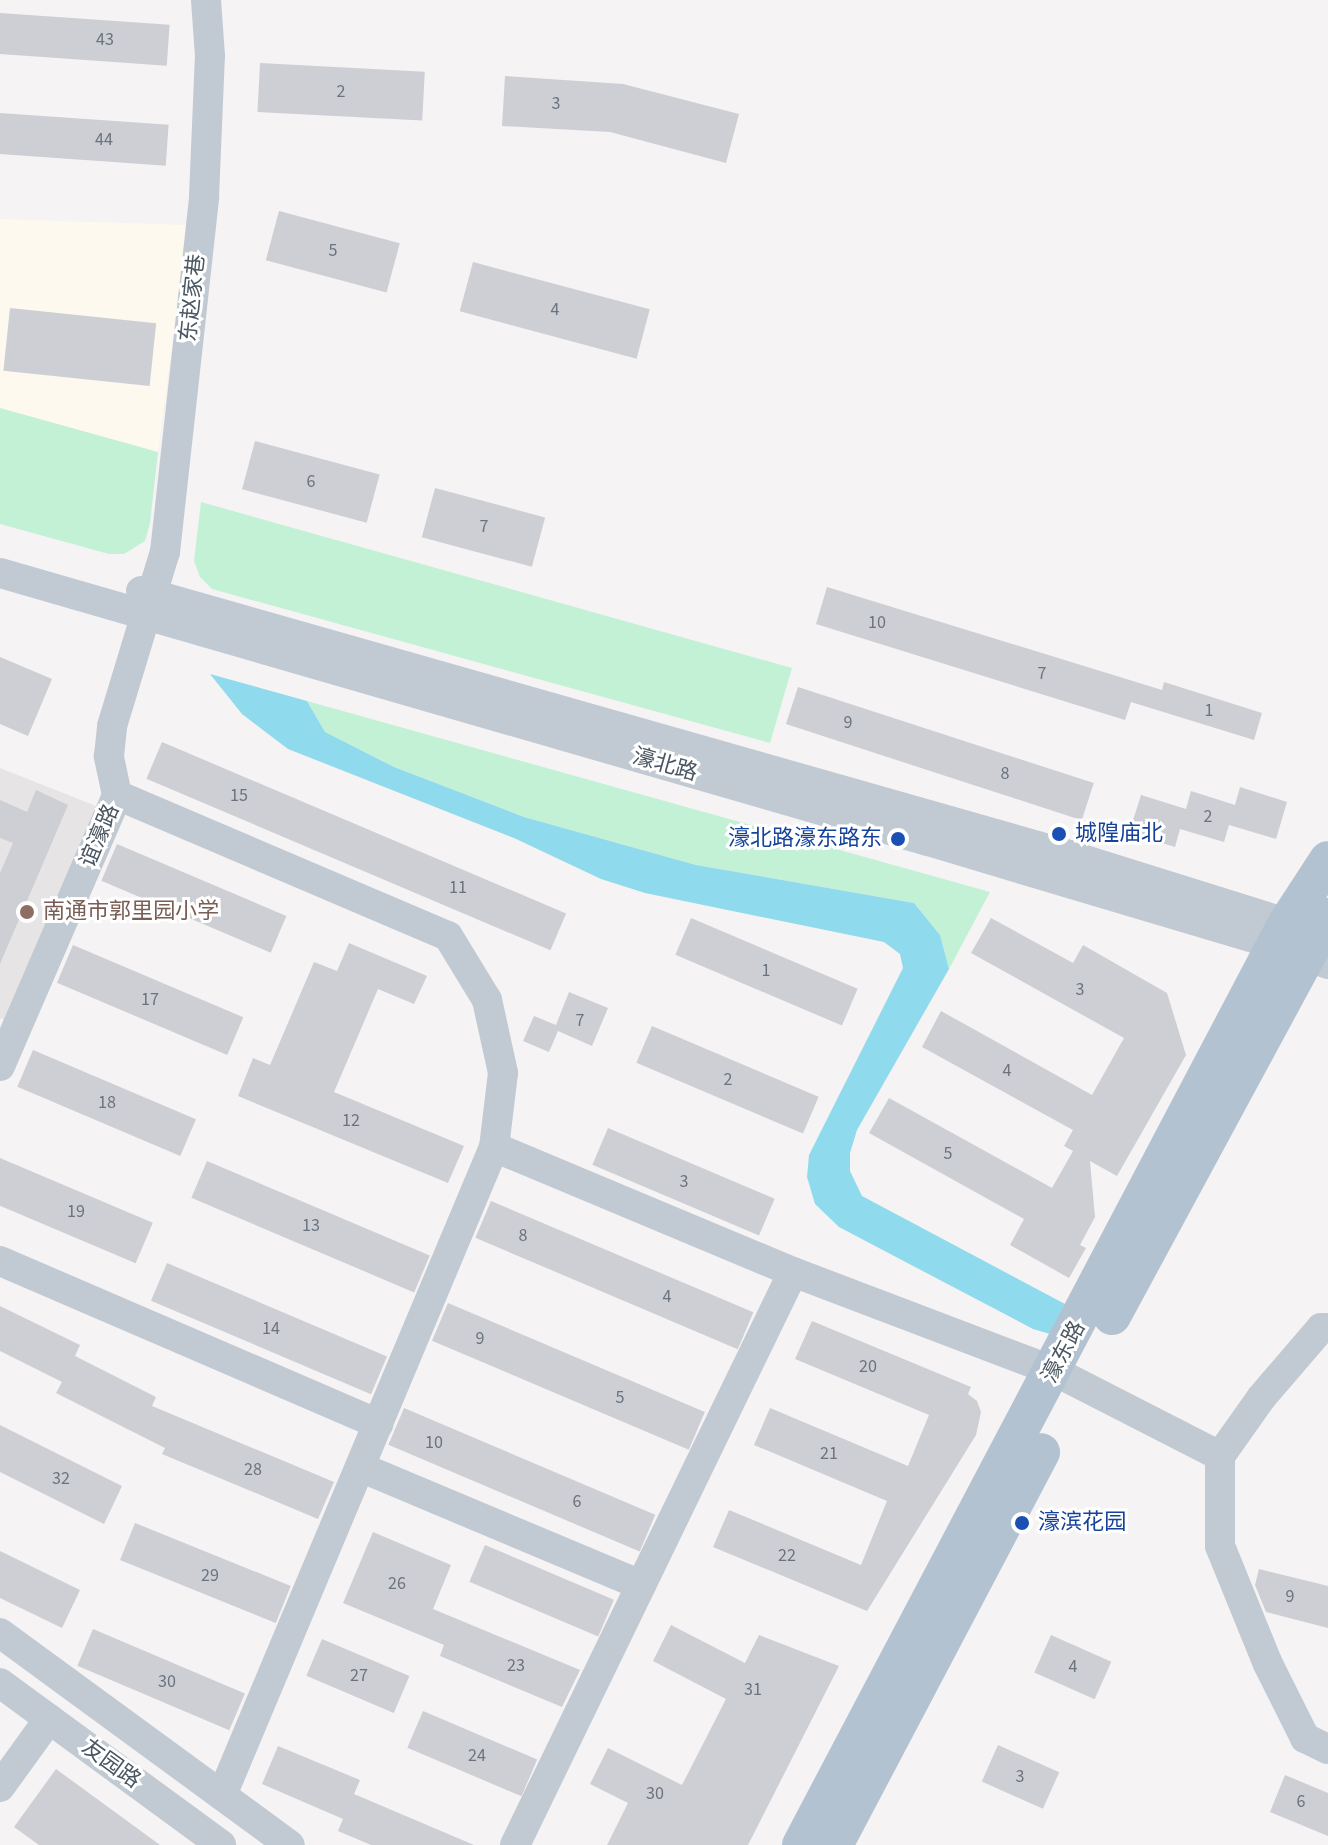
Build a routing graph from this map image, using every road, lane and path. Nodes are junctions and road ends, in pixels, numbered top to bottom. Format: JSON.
{"nodes":[{"id":1,"x":206,"y":0,"type":"edge"},
{"id":2,"x":0,"y":552,"type":"edge"},
{"id":3,"x":0,"y":573,"type":"edge"},
{"id":4,"x":150,"y":604,"type":"junction"},
{"id":5,"x":117,"y":795,"type":"junction"},
{"id":6,"x":1328,"y":860,"type":"edge"},
{"id":7,"x":1310,"y":939,"type":"edge"},
{"id":8,"x":0,"y":1066,"type":"edge"},
{"id":9,"x":494,"y":1147,"type":"junction"},
{"id":10,"x":0,"y":1261,"type":"edge"},
{"id":11,"x":793,"y":1272,"type":"junction"},
{"id":12,"x":1328,"y":1328,"type":"edge"},
{"id":13,"x":1065,"y":1376,"type":"junction"},
{"id":14,"x":378,"y":1424,"type":"junction"},
{"id":15,"x":1220,"y":1456,"type":"junction"},
{"id":16,"x":360,"y":1467,"type":"junction"},
{"id":17,"x":641,"y":1585,"type":"junction"},
{"id":18,"x":0,"y":1633,"type":"edge"},
{"id":19,"x":0,"y":1683,"type":"edge"},
{"id":20,"x":49,"y":1719,"type":"junction"},
{"id":21,"x":1328,"y":1749,"type":"edge"},
{"id":22,"x":0,"y":1787,"type":"edge"},
{"id":23,"x":222,"y":1795,"type":"junction"},
{"id":24,"x":221,"y":1845,"type":"edge"},
{"id":25,"x":290,"y":1845,"type":"edge"},
{"id":26,"x":515,"y":1845,"type":"edge"},
{"id":27,"x":801,"y":1845,"type":"edge"},
{"id":28,"x":834,"y":1845,"type":"edge"}],
"edges":[{"from":1,"to":4,"type":"street","name":"东赵家巷"},
{"from":2,"to":4,"type":"street","name":"濠北路"},
{"from":3,"to":4,"type":"street","name":"濠北路"},
{"from":4,"to":5,"type":"street","name":"谊濠路"},
{"from":4,"to":7,"type":"street","name":"濠北路"},
{"from":5,"to":8,"type":"street","name":"谊濠路"},
{"from":5,"to":9,"type":"street"},
{"from":6,"to":7,"type":"main road","name":"濠东路"},
{"from":7,"to":13,"type":"main road","name":"濠东路"},
{"from":9,"to":11,"type":"street"},
{"from":9,"to":14,"type":"street"},
{"from":10,"to":14,"type":"street"},
{"from":11,"to":13,"type":"street"},
{"from":11,"to":17,"type":"street"},
{"from":12,"to":15,"type":"street"},
{"from":13,"to":15,"type":"street"},
{"from":13,"to":27,"type":"main road","name":"濠东路"},
{"from":13,"to":28,"type":"main road","name":"濠东路"},
{"from":14,"to":16,"type":"street"},
{"from":15,"to":21,"type":"street"},
{"from":16,"to":17,"type":"street"},
{"from":16,"to":23,"type":"street"},
{"from":17,"to":26,"type":"street"},
{"from":18,"to":23,"type":"street"},
{"from":19,"to":20,"type":"street","name":"友园路"},
{"from":20,"to":22,"type":"street"},
{"from":20,"to":24,"type":"street","name":"友园路"},
{"from":23,"to":25,"type":"street"}]}
